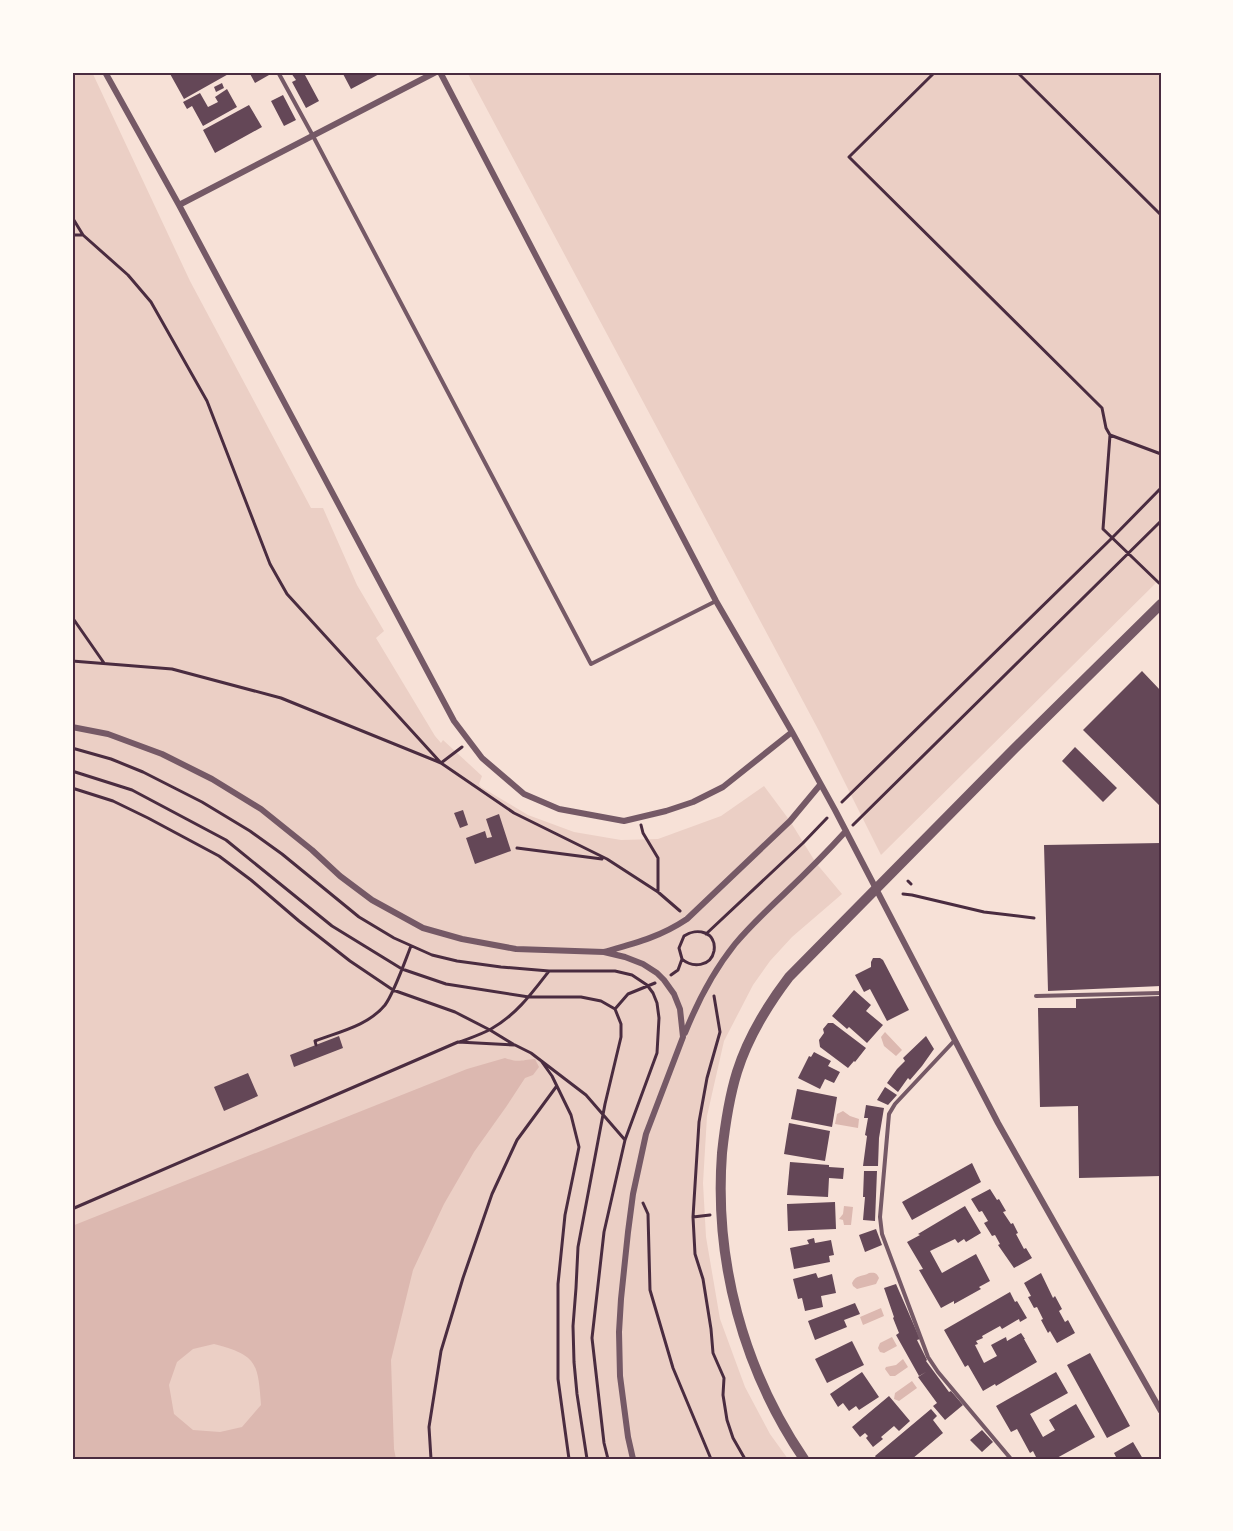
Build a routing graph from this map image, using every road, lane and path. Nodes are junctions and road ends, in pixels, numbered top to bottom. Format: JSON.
{"nodes":[{"id":1,"x":105,"y":72,"type":"edge"},
{"id":2,"x":278,"y":72,"type":"edge"},
{"id":3,"x":438,"y":72,"type":"edge"},
{"id":4,"x":935,"y":72,"type":"edge"},
{"id":5,"x":1017,"y":72,"type":"edge"},
{"id":6,"x":313,"y":136,"type":"junction"},
{"id":7,"x":178,"y":205,"type":"junction"},
{"id":8,"x":1161,"y":215,"type":"edge"},
{"id":9,"x":72,"y":217,"type":"edge"},
{"id":10,"x":72,"y":235,"type":"edge"},
{"id":11,"x":83,"y":235,"type":"junction"},
{"id":12,"x":1110,"y":435,"type":"junction"},
{"id":13,"x":1161,"y":454,"type":"edge"},
{"id":14,"x":1161,"y":488,"type":"edge"},
{"id":15,"x":1161,"y":521,"type":"edge"},
{"id":16,"x":1112,"y":538,"type":"junction"},
{"id":17,"x":1128,"y":554,"type":"junction"},
{"id":18,"x":1159,"y":583,"type":"dead end"},
{"id":19,"x":716,"y":601,"type":"junction"},
{"id":20,"x":1161,"y":604,"type":"edge"},
{"id":21,"x":72,"y":617,"type":"edge"},
{"id":22,"x":72,"y":661,"type":"edge"},
{"id":23,"x":104,"y":663,"type":"junction"},
{"id":24,"x":72,"y":727,"type":"edge"},
{"id":25,"x":792,"y":732,"type":"junction"},
{"id":26,"x":470,"y":741,"type":"junction"},
{"id":27,"x":72,"y":748,"type":"edge"},
{"id":28,"x":441,"y":763,"type":"junction"},
{"id":29,"x":72,"y":771,"type":"edge"},
{"id":30,"x":820,"y":785,"type":"junction"},
{"id":31,"x":72,"y":788,"type":"edge"},
{"id":32,"x":835,"y":810,"type":"junction"},
{"id":33,"x":639,"y":818,"type":"junction"},
{"id":34,"x":846,"y":831,"type":"junction"},
{"id":35,"x":517,"y":848,"type":"dead end"},
{"id":36,"x":607,"y":859,"type":"junction"},
{"id":37,"x":876,"y":888,"type":"junction"},
{"id":38,"x":658,"y":892,"type":"junction"},
{"id":39,"x":903,"y":894,"type":"dead end"},
{"id":40,"x":1034,"y":918,"type":"dead end"},
{"id":41,"x":687,"y":919,"type":"junction"},
{"id":42,"x":706,"y":934,"type":"junction"},
{"id":43,"x":411,"y":946,"type":"junction"},
{"id":44,"x":604,"y":952,"type":"junction"},
{"id":45,"x":402,"y":969,"type":"junction"},
{"id":46,"x":549,"y":971,"type":"junction"},
{"id":47,"x":647,"y":985,"type":"junction"},
{"id":48,"x":393,"y":990,"type":"junction"},
{"id":49,"x":1161,"y":993,"type":"edge"},
{"id":50,"x":1036,"y":996,"type":"dead end"},
{"id":51,"x":529,"y":997,"type":"junction"},
{"id":52,"x":615,"y":1009,"type":"junction"},
{"id":53,"x":490,"y":1030,"type":"junction"},
{"id":54,"x":683,"y":1037,"type":"junction"},
{"id":55,"x":956,"y":1040,"type":"junction"},
{"id":56,"x":458,"y":1042,"type":"junction"},
{"id":57,"x":316,"y":1045,"type":"dead end"},
{"id":58,"x":514,"y":1045,"type":"junction"},
{"id":59,"x":539,"y":1059,"type":"junction"},
{"id":60,"x":556,"y":1087,"type":"junction"},
{"id":61,"x":603,"y":1115,"type":"junction"},
{"id":62,"x":625,"y":1140,"type":"junction"},
{"id":63,"x":634,"y":1187,"type":"junction"},
{"id":64,"x":72,"y":1209,"type":"edge"},
{"id":65,"x":705,"y":1216,"type":"dead end"},
{"id":66,"x":693,"y":1217,"type":"dead end"},
{"id":67,"x":1161,"y":1411,"type":"edge"},
{"id":68,"x":431,"y":1459,"type":"edge"},
{"id":69,"x":569,"y":1459,"type":"edge"},
{"id":70,"x":587,"y":1459,"type":"edge"},
{"id":71,"x":608,"y":1459,"type":"edge"},
{"id":72,"x":633,"y":1459,"type":"edge"},
{"id":73,"x":711,"y":1459,"type":"edge"},
{"id":74,"x":804,"y":1459,"type":"edge"},
{"id":75,"x":1011,"y":1459,"type":"edge"}],
"edges":[{"from":1,"to":7,"type":"street"},
{"from":2,"to":6,"type":"lane"},
{"from":3,"to":6,"type":"street"},
{"from":3,"to":19,"type":"street"},
{"from":4,"to":12,"type":"path"},
{"from":5,"to":8,"type":"path"},
{"from":6,"to":7,"type":"street"},
{"from":6,"to":19,"type":"lane"},
{"from":7,"to":26,"type":"street"},
{"from":9,"to":11,"type":"path"},
{"from":10,"to":11,"type":"path"},
{"from":11,"to":28,"type":"path"},
{"from":12,"to":13,"type":"path"},
{"from":12,"to":16,"type":"path"},
{"from":14,"to":16,"type":"path"},
{"from":15,"to":17,"type":"path"},
{"from":16,"to":17,"type":"path"},
{"from":16,"to":32,"type":"path"},
{"from":17,"to":18,"type":"path"},
{"from":17,"to":34,"type":"path"},
{"from":19,"to":25,"type":"street"},
{"from":20,"to":37,"type":"street"},
{"from":21,"to":23,"type":"path"},
{"from":22,"to":23,"type":"path"},
{"from":23,"to":28,"type":"path"},
{"from":24,"to":44,"type":"street"},
{"from":25,"to":30,"type":"street"},
{"from":25,"to":33,"type":"street"},
{"from":26,"to":28,"type":"path"},
{"from":26,"to":33,"type":"street"},
{"from":27,"to":43,"type":"path"},
{"from":28,"to":36,"type":"path"},
{"from":29,"to":45,"type":"path"},
{"from":30,"to":32,"type":"street"},
{"from":30,"to":41,"type":"street"},
{"from":31,"to":48,"type":"path"},
{"from":32,"to":34,"type":"street"},
{"from":32,"to":42,"type":"path"},
{"from":33,"to":38,"type":"path"},
{"from":34,"to":37,"type":"street"},
{"from":34,"to":54,"type":"street"},
{"from":35,"to":36,"type":"path"},
{"from":36,"to":38,"type":"path"},
{"from":37,"to":55,"type":"street"},
{"from":37,"to":74,"type":"street"},
{"from":38,"to":41,"type":"path"},
{"from":39,"to":40,"type":"path"},
{"from":41,"to":44,"type":"street"},
{"from":42,"to":42,"type":"path"},
{"from":43,"to":45,"type":"path"},
{"from":43,"to":46,"type":"path"},
{"from":44,"to":54,"type":"street"},
{"from":45,"to":48,"type":"path"},
{"from":45,"to":51,"type":"path"},
{"from":46,"to":47,"type":"path"},
{"from":46,"to":51,"type":"path"},
{"from":47,"to":52,"type":"path"},
{"from":47,"to":62,"type":"path"},
{"from":48,"to":53,"type":"path"},
{"from":48,"to":57,"type":"path"},
{"from":49,"to":50,"type":"lane"},
{"from":51,"to":52,"type":"path"},
{"from":51,"to":53,"type":"path"},
{"from":52,"to":61,"type":"path"},
{"from":53,"to":56,"type":"path"},
{"from":53,"to":58,"type":"path"},
{"from":54,"to":63,"type":"street"},
{"from":55,"to":67,"type":"street"},
{"from":55,"to":75,"type":"lane"},
{"from":56,"to":58,"type":"path"},
{"from":56,"to":64,"type":"path"},
{"from":58,"to":59,"type":"path"},
{"from":59,"to":60,"type":"path"},
{"from":59,"to":61,"type":"path"},
{"from":60,"to":68,"type":"path"},
{"from":60,"to":69,"type":"path"},
{"from":61,"to":62,"type":"path"},
{"from":61,"to":70,"type":"path"},
{"from":62,"to":71,"type":"path"},
{"from":63,"to":72,"type":"street"},
{"from":63,"to":73,"type":"path"},
{"from":65,"to":66,"type":"path"}]}
